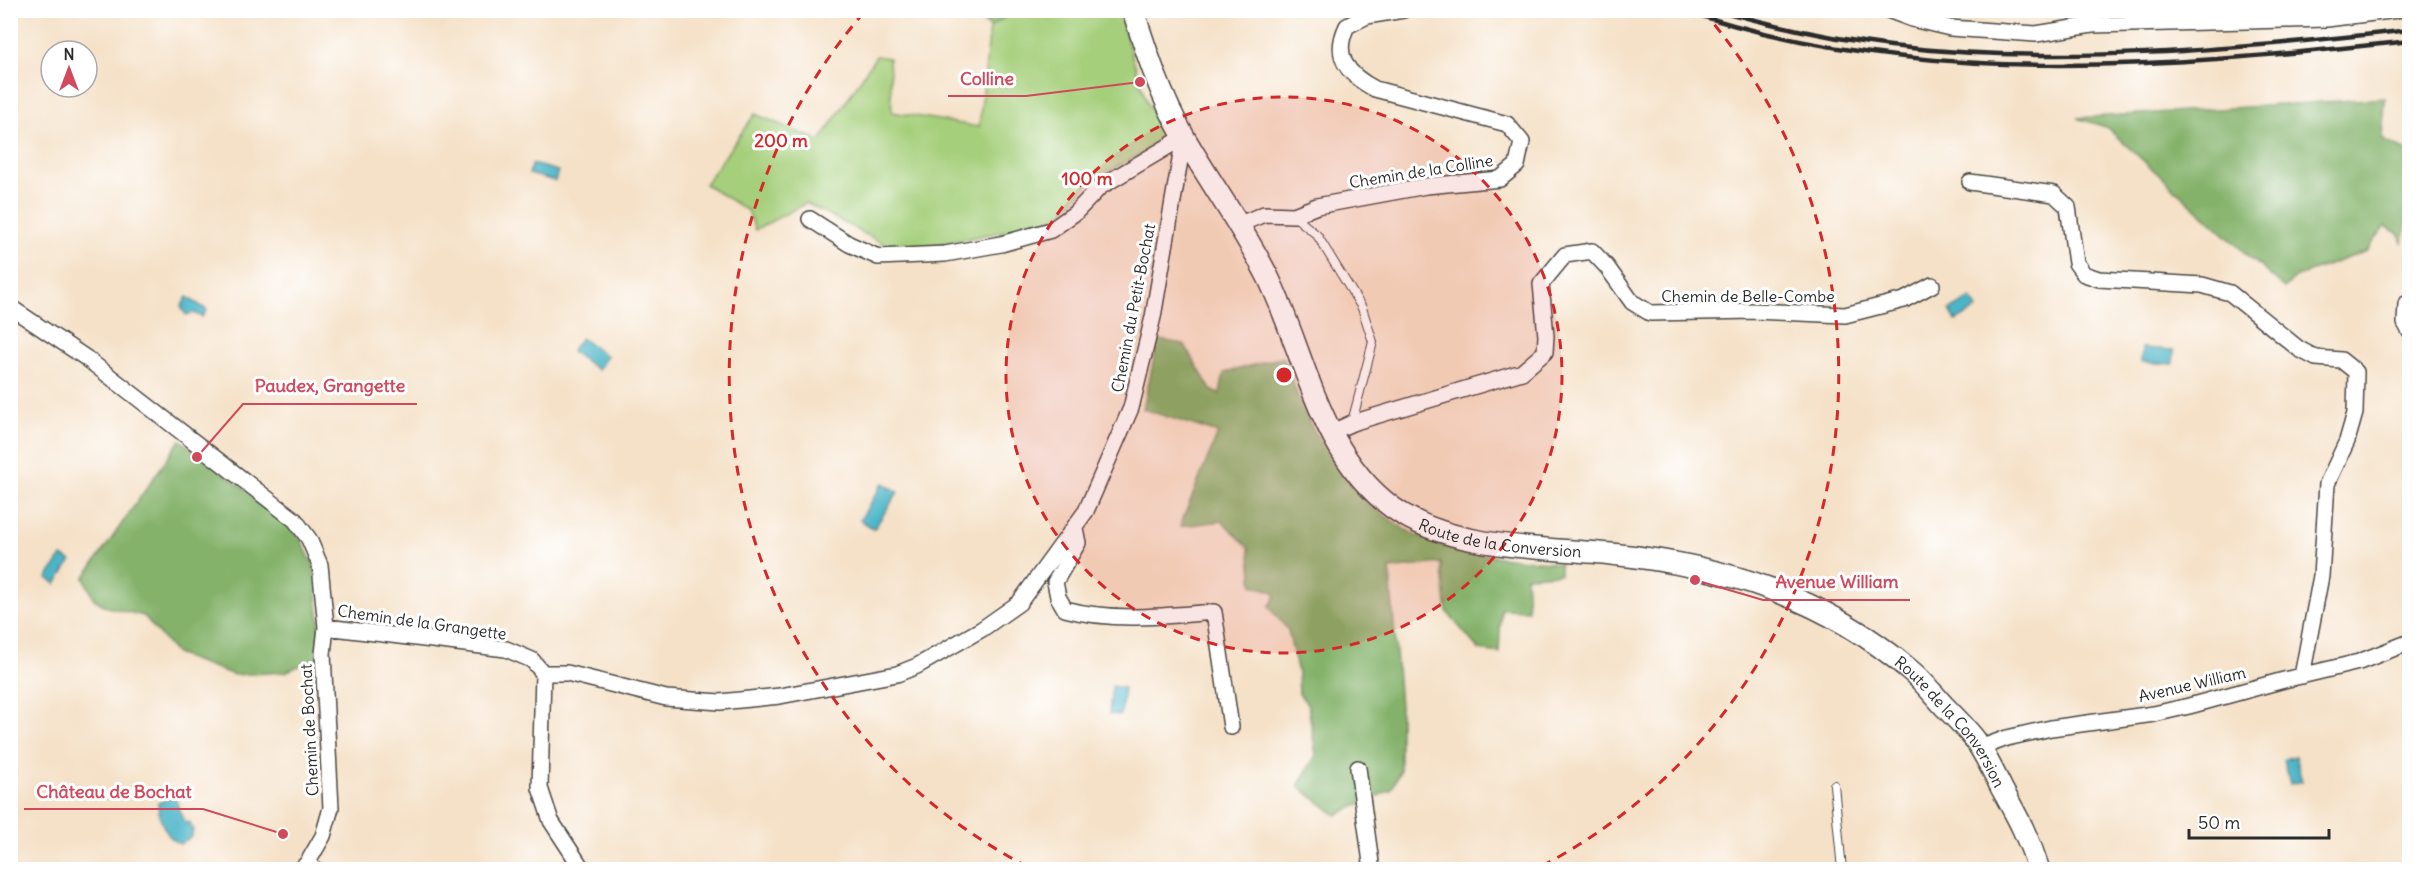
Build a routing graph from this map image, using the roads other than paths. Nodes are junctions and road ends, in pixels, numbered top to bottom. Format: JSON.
{"nodes":[{"id":1,"x":1133,"y":10,"type":"edge"},
{"id":2,"x":1403,"y":10,"type":"edge"},
{"id":3,"x":1888,"y":10,"type":"edge"},
{"id":4,"x":2397,"y":10,"type":"edge"},
{"id":5,"x":1184,"y":137,"type":"junction"},
{"id":6,"x":1970,"y":182,"type":"dead end"},
{"id":7,"x":1294,"y":215,"type":"junction"},
{"id":8,"x":810,"y":219,"type":"dead end"},
{"id":9,"x":1238,"y":225,"type":"junction"},
{"id":10,"x":1932,"y":285,"type":"dead end"},
{"id":11,"x":2409,"y":302,"type":"edge"},
{"id":12,"x":10,"y":307,"type":"edge"},
{"id":13,"x":2409,"y":332,"type":"edge"},
{"id":14,"x":1352,"y":423,"type":"junction"},
{"id":15,"x":1330,"y":433,"type":"junction"},
{"id":16,"x":1075,"y":528,"type":"junction"},
{"id":17,"x":326,"y":627,"type":"junction"},
{"id":18,"x":2409,"y":642,"type":"edge"},
{"id":19,"x":543,"y":674,"type":"junction"},
{"id":20,"x":2302,"y":676,"type":"junction"},
{"id":21,"x":1231,"y":727,"type":"dead end"},
{"id":22,"x":1980,"y":748,"type":"junction"},
{"id":23,"x":1358,"y":768,"type":"dead end"},
{"id":24,"x":1834,"y":785,"type":"dead end"},
{"id":25,"x":304,"y":866,"type":"edge"},
{"id":26,"x":325,"y":870,"type":"edge"},
{"id":27,"x":583,"y":870,"type":"edge"},
{"id":28,"x":1372,"y":870,"type":"edge"},
{"id":29,"x":1842,"y":870,"type":"edge"},
{"id":30,"x":2039,"y":870,"type":"edge"}],
"edges":[{"from":1,"to":5,"type":"main road","name":"Route de la Conversion"},
{"from":2,"to":7,"type":"street","name":"Chemin de la Colline"},
{"from":3,"to":4,"type":"street"},
{"from":5,"to":8,"type":"street"},
{"from":5,"to":9,"type":"main road","name":"Route de la Conversion"},
{"from":5,"to":16,"type":"street","name":"Chemin du Petit-Bochat"},
{"from":6,"to":20,"type":"street"},
{"from":7,"to":9,"type":"street","name":"Chemin de la Colline"},
{"from":7,"to":14,"type":"lane"},
{"from":9,"to":15,"type":"main road","name":"Route de la Conversion"},
{"from":10,"to":14,"type":"street","name":"Chemin de Belle-Combe"},
{"from":11,"to":13,"type":"street"},
{"from":12,"to":17,"type":"street","name":"Chemin de la Grangette"},
{"from":14,"to":15,"type":"street","name":"Chemin de Belle-Combe"},
{"from":15,"to":22,"type":"main road","name":"Route de la Conversion"},
{"from":16,"to":19,"type":"street","name":"Chemin du Petit-Bochat"},
{"from":16,"to":21,"type":"street"},
{"from":17,"to":19,"type":"street","name":"Chemin de la Grangette"},
{"from":17,"to":25,"type":"street","name":"Chemin de Bochat"},
{"from":18,"to":20,"type":"street","name":"Avenue William"},
{"from":19,"to":27,"type":"street"},
{"from":20,"to":22,"type":"street","name":"Avenue William"},
{"from":22,"to":30,"type":"main road","name":"Route de la Conversion"},
{"from":23,"to":28,"type":"street"},
{"from":24,"to":29,"type":"lane"},
{"from":25,"to":26,"type":"lane","name":"Chemin de Bochat"}]}
